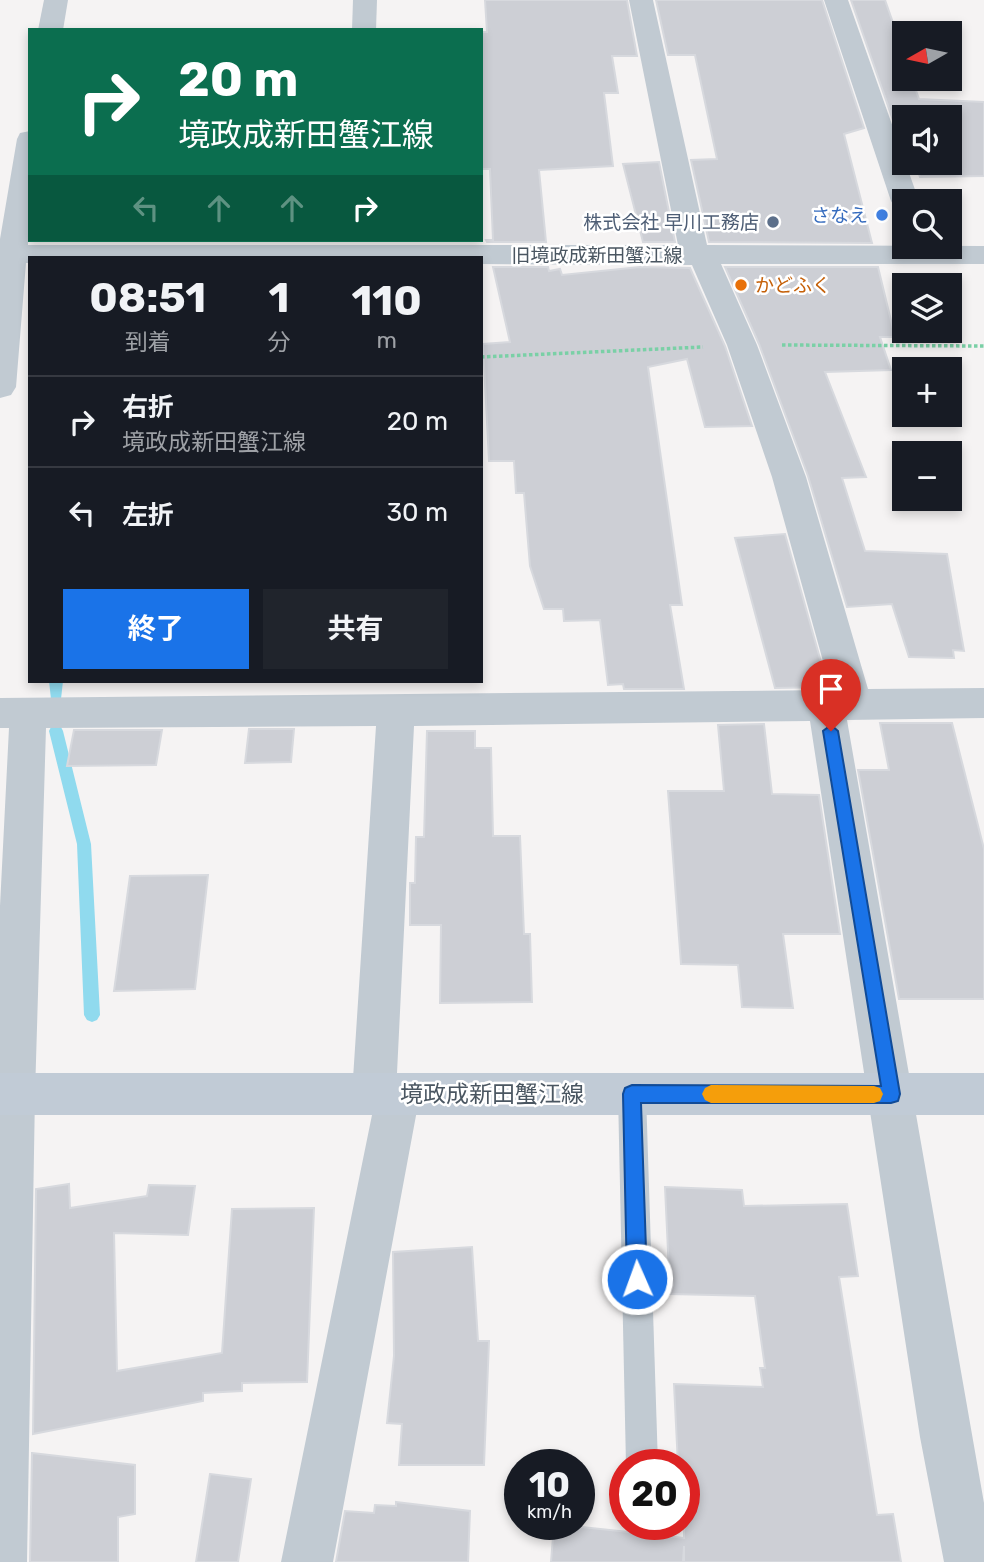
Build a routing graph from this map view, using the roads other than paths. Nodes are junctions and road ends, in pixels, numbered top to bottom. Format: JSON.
{"nodes":[{"id":1,"x":56,"y":0,"type":"edge"},
{"id":2,"x":365,"y":0,"type":"edge"},
{"id":3,"x":641,"y":0,"type":"edge"},
{"id":4,"x":836,"y":0,"type":"edge"},
{"id":5,"x":50,"y":28,"type":"edge"},
{"id":6,"x":364,"y":28,"type":"edge"},
{"id":7,"x":28,"y":149,"type":"edge"},
{"id":8,"x":901,"y":189,"type":"edge"},
{"id":9,"x":361,"y":247,"type":"edge"},
{"id":10,"x":892,"y":252,"type":"edge"},
{"id":11,"x":6,"y":254,"type":"edge"},
{"id":12,"x":962,"y":254,"type":"edge"},
{"id":13,"x":984,"y":255,"type":"edge"},
{"id":14,"x":699,"y":256,"type":"junction"},
{"id":15,"x":0,"y":387,"type":"edge"},
{"id":16,"x":984,"y":703,"type":"edge"},
{"id":17,"x":840,"y":705,"type":"junction"},
{"id":18,"x":396,"y":711,"type":"junction"},
{"id":19,"x":14,"y":713,"type":"edge"},
{"id":20,"x":6,"y":1094,"type":"edge"},
{"id":21,"x":386,"y":1094,"type":"junction"},
{"id":22,"x":632,"y":1094,"type":"junction"},
{"id":23,"x":891,"y":1094,"type":"junction"},
{"id":24,"x":984,"y":1094,"type":"edge"},
{"id":25,"x":642,"y":1449,"type":"edge"},
{"id":26,"x":1,"y":1562,"type":"edge"},
{"id":27,"x":307,"y":1562,"type":"edge"},
{"id":28,"x":970,"y":1562,"type":"edge"}],
"edges":[{"from":1,"to":5,"type":"street"},
{"from":2,"to":6,"type":"street"},
{"from":3,"to":14,"type":"street"},
{"from":4,"to":8,"type":"street"},
{"from":7,"to":11,"type":"street"},
{"from":9,"to":11,"type":"street","name":"旧境政成新田蟹江線"},
{"from":9,"to":14,"type":"street","name":"旧境政成新田蟹江線"},
{"from":10,"to":14,"type":"street","name":"旧境政成新田蟹江線"},
{"from":11,"to":15,"type":"street"},
{"from":12,"to":13,"type":"street","name":"旧境政成新田蟹江線"},
{"from":14,"to":17,"type":"street"},
{"from":16,"to":17,"type":"street"},
{"from":17,"to":18,"type":"street"},
{"from":17,"to":23,"type":"street"},
{"from":18,"to":19,"type":"street"},
{"from":18,"to":21,"type":"street"},
{"from":19,"to":20,"type":"street"},
{"from":20,"to":21,"type":"main road","name":"境政成新田蟹江線"},
{"from":20,"to":26,"type":"street"},
{"from":21,"to":22,"type":"main road","name":"境政成新田蟹江線"},
{"from":21,"to":27,"type":"street"},
{"from":22,"to":23,"type":"main road","name":"境政成新田蟹江線"},
{"from":22,"to":25,"type":"lane"},
{"from":23,"to":24,"type":"main road","name":"境政成新田蟹江線"},
{"from":23,"to":28,"type":"street"}]}
